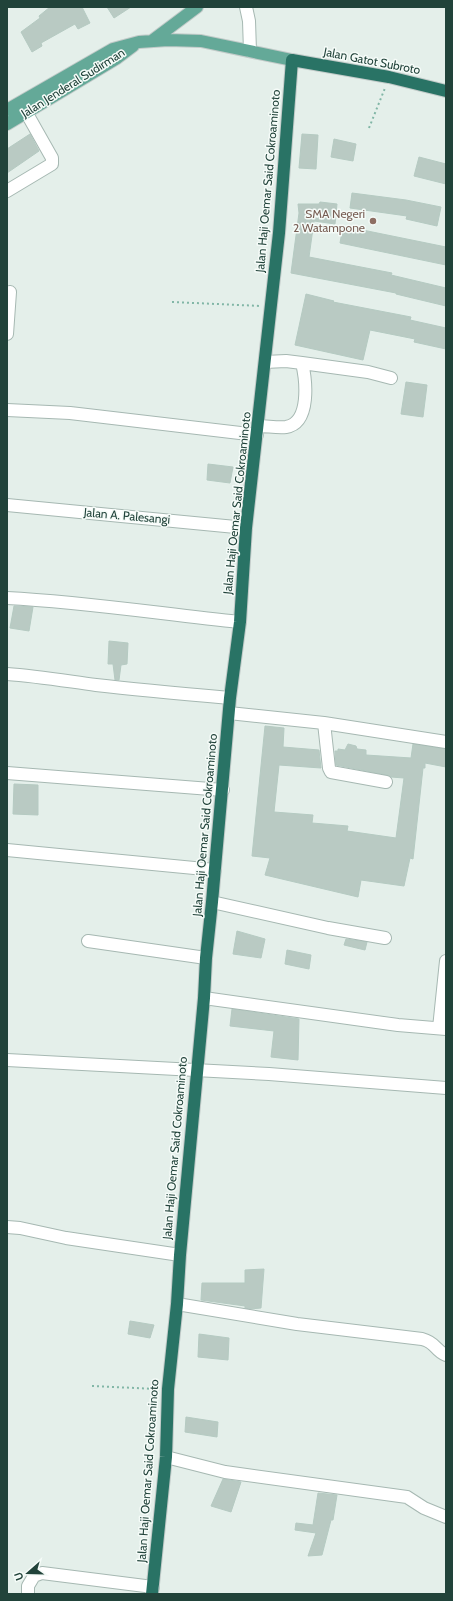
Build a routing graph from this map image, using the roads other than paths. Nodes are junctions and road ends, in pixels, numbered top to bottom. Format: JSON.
{"nodes":[{"id":1,"x":197,"y":7,"type":"edge"},
{"id":2,"x":246,"y":7,"type":"edge"},
{"id":3,"x":153,"y":40,"type":"junction"},
{"id":4,"x":139,"y":42,"type":"junction"},
{"id":5,"x":250,"y":51,"type":"junction"},
{"id":6,"x":292,"y":60,"type":"junction"},
{"id":7,"x":446,"y":91,"type":"edge"},
{"id":8,"x":7,"y":110,"type":"edge"},
{"id":9,"x":26,"y":112,"type":"junction"},
{"id":10,"x":7,"y":124,"type":"edge"},
{"id":11,"x":7,"y":192,"type":"edge"},
{"id":12,"x":10,"y":292,"type":"dead end"},
{"id":13,"x":7,"y":334,"type":"edge"},
{"id":14,"x":265,"y":362,"type":"junction"},
{"id":15,"x":302,"y":363,"type":"junction"},
{"id":16,"x":391,"y":378,"type":"dead end"},
{"id":17,"x":7,"y":410,"type":"edge"},
{"id":18,"x":257,"y":430,"type":"junction"},
{"id":19,"x":7,"y":505,"type":"edge"},
{"id":20,"x":246,"y":528,"type":"junction"},
{"id":21,"x":7,"y":598,"type":"edge"},
{"id":22,"x":240,"y":622,"type":"junction"},
{"id":23,"x":7,"y":674,"type":"edge"},
{"id":24,"x":230,"y":698,"type":"junction"},
{"id":25,"x":229,"y":713,"type":"junction"},
{"id":26,"x":324,"y":723,"type":"junction"},
{"id":27,"x":446,"y":742,"type":"edge"},
{"id":28,"x":7,"y":773,"type":"edge"},
{"id":29,"x":386,"y":782,"type":"dead end"},
{"id":30,"x":223,"y":790,"type":"junction"},
{"id":31,"x":7,"y":850,"type":"edge"},
{"id":32,"x":215,"y":870,"type":"junction"},
{"id":33,"x":212,"y":902,"type":"junction"},
{"id":34,"x":384,"y":938,"type":"dead end"},
{"id":35,"x":88,"y":941,"type":"dead end"},
{"id":36,"x":206,"y":958,"type":"junction"},
{"id":37,"x":446,"y":961,"type":"edge"},
{"id":38,"x":204,"y":998,"type":"junction"},
{"id":39,"x":442,"y":1029,"type":"edge"},
{"id":40,"x":7,"y":1060,"type":"edge"},
{"id":41,"x":196,"y":1071,"type":"junction"},
{"id":42,"x":446,"y":1088,"type":"edge"},
{"id":43,"x":7,"y":1227,"type":"edge"},
{"id":44,"x":180,"y":1255,"type":"junction"},
{"id":45,"x":177,"y":1304,"type":"junction"},
{"id":46,"x":446,"y":1355,"type":"edge"},
{"id":47,"x":166,"y":1457,"type":"junction"},
{"id":48,"x":446,"y":1516,"type":"edge"},
{"id":49,"x":152,"y":1591,"type":"edge"},
{"id":50,"x":28,"y":1594,"type":"edge"}],
"edges":[{"from":1,"to":3,"type":"main road"},
{"from":2,"to":5,"type":"street"},
{"from":3,"to":4,"type":"main road"},
{"from":3,"to":5,"type":"main road"},
{"from":4,"to":8,"type":"main road"},
{"from":4,"to":9,"type":"main road","name":"Jalan Jenderal Sudirman"},
{"from":5,"to":6,"type":"main road"},
{"from":6,"to":7,"type":"highway","name":"Jalan Gatot Subroto"},
{"from":6,"to":14,"type":"highway","name":"Jalan Haji Oemar Said Cokroaminoto"},
{"from":9,"to":10,"type":"main road","name":"Jalan Jenderal Sudirman"},
{"from":9,"to":11,"type":"street"},
{"from":12,"to":13,"type":"street"},
{"from":14,"to":15,"type":"street"},
{"from":14,"to":18,"type":"highway","name":"Jalan Haji Oemar Said Cokroaminoto"},
{"from":15,"to":16,"type":"street"},
{"from":15,"to":18,"type":"street"},
{"from":17,"to":18,"type":"street"},
{"from":18,"to":20,"type":"highway","name":"Jalan Haji Oemar Said Cokroaminoto"},
{"from":19,"to":20,"type":"street","name":"Jalan A. Palesangi"},
{"from":20,"to":22,"type":"highway","name":"Jalan Haji Oemar Said Cokroaminoto"},
{"from":21,"to":22,"type":"street"},
{"from":22,"to":24,"type":"highway","name":"Jalan Haji Oemar Said Cokroaminoto"},
{"from":23,"to":24,"type":"street"},
{"from":24,"to":25,"type":"highway","name":"Jalan Haji Oemar Said Cokroaminoto"},
{"from":25,"to":26,"type":"street"},
{"from":25,"to":30,"type":"highway","name":"Jalan Haji Oemar Said Cokroaminoto"},
{"from":26,"to":27,"type":"street"},
{"from":26,"to":29,"type":"street"},
{"from":28,"to":30,"type":"street"},
{"from":30,"to":32,"type":"highway","name":"Jalan Haji Oemar Said Cokroaminoto"},
{"from":31,"to":32,"type":"street"},
{"from":32,"to":33,"type":"highway","name":"Jalan Haji Oemar Said Cokroaminoto"},
{"from":33,"to":34,"type":"street"},
{"from":33,"to":36,"type":"highway","name":"Jalan Haji Oemar Said Cokroaminoto"},
{"from":35,"to":36,"type":"street"},
{"from":36,"to":38,"type":"highway","name":"Jalan Haji Oemar Said Cokroaminoto"},
{"from":37,"to":39,"type":"street"},
{"from":38,"to":39,"type":"street"},
{"from":38,"to":41,"type":"highway","name":"Jalan Haji Oemar Said Cokroaminoto"},
{"from":40,"to":41,"type":"street"},
{"from":41,"to":42,"type":"street"},
{"from":41,"to":44,"type":"highway","name":"Jalan Haji Oemar Said Cokroaminoto"},
{"from":43,"to":44,"type":"street"},
{"from":44,"to":45,"type":"highway","name":"Jalan Haji Oemar Said Cokroaminoto"},
{"from":45,"to":46,"type":"street"},
{"from":45,"to":47,"type":"highway","name":"Jalan Haji Oemar Said Cokroaminoto"},
{"from":47,"to":48,"type":"street"},
{"from":47,"to":49,"type":"highway","name":"Jalan Haji Oemar Said Cokroaminoto"},
{"from":49,"to":50,"type":"street"}]}
